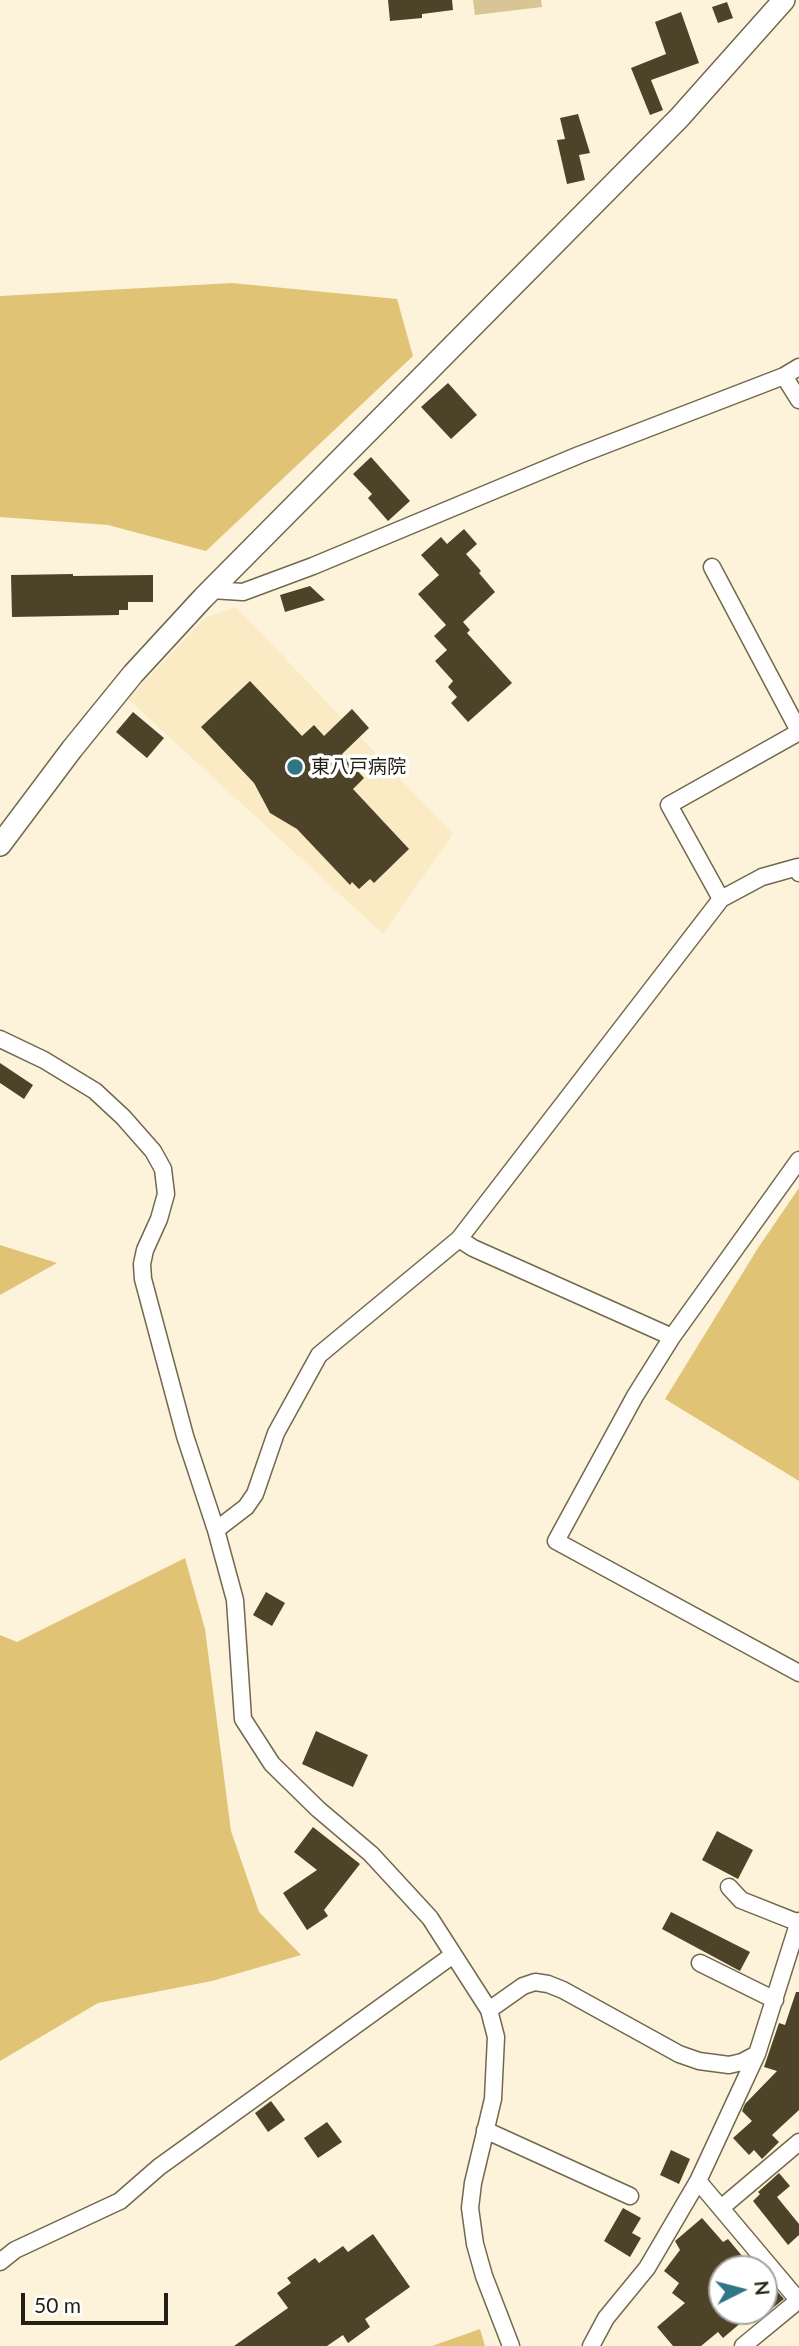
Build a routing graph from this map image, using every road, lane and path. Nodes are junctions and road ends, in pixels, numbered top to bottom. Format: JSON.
{"nodes":[{"id":1,"x":784,"y":0,"type":"edge"},
{"id":2,"x":799,"y":367,"type":"edge"},
{"id":3,"x":784,"y":376,"type":"junction"},
{"id":4,"x":799,"y":400,"type":"edge"},
{"id":5,"x":712,"y":567,"type":"dead end"},
{"id":6,"x":211,"y":590,"type":"junction"},
{"id":7,"x":799,"y":732,"type":"edge"},
{"id":8,"x":0,"y":845,"type":"edge"},
{"id":9,"x":799,"y":869,"type":"edge"},
{"id":10,"x":721,"y":899,"type":"junction"},
{"id":11,"x":0,"y":1039,"type":"edge"},
{"id":12,"x":799,"y":1160,"type":"edge"},
{"id":13,"x":459,"y":1239,"type":"junction"},
{"id":14,"x":673,"y":1337,"type":"junction"},
{"id":15,"x":216,"y":1531,"type":"junction"},
{"id":16,"x":799,"y":1673,"type":"edge"},
{"id":17,"x":729,"y":1887,"type":"dead end"},
{"id":18,"x":799,"y":1922,"type":"edge"},
{"id":19,"x":453,"y":1955,"type":"junction"},
{"id":20,"x":700,"y":1963,"type":"dead end"},
{"id":21,"x":775,"y":2000,"type":"junction"},
{"id":22,"x":489,"y":2010,"type":"junction"},
{"id":23,"x":757,"y":2054,"type":"junction"},
{"id":24,"x":485,"y":2130,"type":"junction"},
{"id":25,"x":799,"y":2142,"type":"edge"},
{"id":26,"x":698,"y":2181,"type":"junction"},
{"id":27,"x":630,"y":2196,"type":"dead end"},
{"id":28,"x":721,"y":2208,"type":"junction"},
{"id":29,"x":0,"y":2262,"type":"edge"},
{"id":30,"x":799,"y":2301,"type":"edge"},
{"id":31,"x":511,"y":2346,"type":"edge"},
{"id":32,"x":591,"y":2346,"type":"edge"},
{"id":33,"x":743,"y":2346,"type":"edge"}],
"edges":[{"from":1,"to":6,"type":"street"},
{"from":2,"to":3,"type":"street"},
{"from":3,"to":4,"type":"street"},
{"from":3,"to":6,"type":"street"},
{"from":5,"to":7,"type":"street"},
{"from":6,"to":8,"type":"street"},
{"from":7,"to":10,"type":"street"},
{"from":9,"to":10,"type":"street"},
{"from":10,"to":13,"type":"street"},
{"from":11,"to":15,"type":"street"},
{"from":12,"to":14,"type":"street"},
{"from":13,"to":14,"type":"street"},
{"from":13,"to":15,"type":"street"},
{"from":14,"to":16,"type":"street"},
{"from":15,"to":19,"type":"street"},
{"from":17,"to":18,"type":"street"},
{"from":18,"to":21,"type":"street"},
{"from":19,"to":22,"type":"street"},
{"from":19,"to":29,"type":"street"},
{"from":20,"to":21,"type":"street"},
{"from":21,"to":23,"type":"street"},
{"from":22,"to":23,"type":"street"},
{"from":22,"to":24,"type":"street"},
{"from":23,"to":26,"type":"street"},
{"from":24,"to":27,"type":"street"},
{"from":24,"to":31,"type":"street"},
{"from":25,"to":28,"type":"street"},
{"from":26,"to":28,"type":"street"},
{"from":26,"to":32,"type":"street"},
{"from":28,"to":30,"type":"street"},
{"from":30,"to":33,"type":"street"}]}
